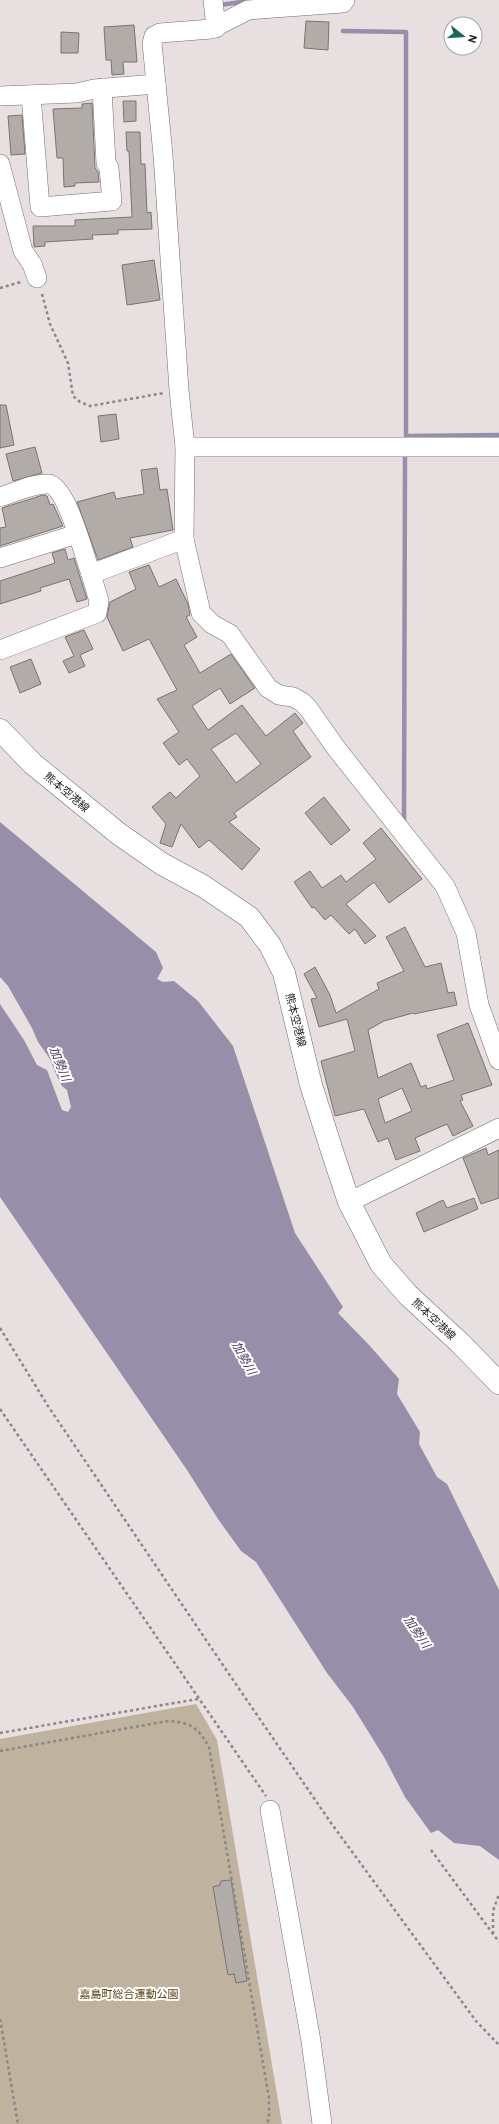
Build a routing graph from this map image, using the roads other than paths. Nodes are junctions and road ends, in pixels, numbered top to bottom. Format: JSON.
{"nodes":[{"id":1,"x":213,"y":0,"type":"edge"},
{"id":2,"x":346,"y":0,"type":"edge"},
{"id":3,"x":216,"y":28,"type":"junction"},
{"id":4,"x":156,"y":84,"type":"junction"},
{"id":5,"x":102,"y":88,"type":"junction"},
{"id":6,"x":31,"y":95,"type":"junction"},
{"id":7,"x":0,"y":96,"type":"edge"},
{"id":8,"x":0,"y":164,"type":"edge"},
{"id":9,"x":37,"y":278,"type":"road end"},
{"id":10,"x":185,"y":447,"type":"junction"},
{"id":11,"x":499,"y":447,"type":"edge"},
{"id":12,"x":0,"y":497,"type":"edge"},
{"id":13,"x":77,"y":534,"type":"junction"},
{"id":14,"x":184,"y":539,"type":"junction"},
{"id":15,"x":0,"y":558,"type":"edge"},
{"id":16,"x":91,"y":574,"type":"junction"},
{"id":17,"x":0,"y":650,"type":"edge"},
{"id":18,"x":0,"y":730,"type":"edge"},
{"id":19,"x":499,"y":1060,"type":"edge"},
{"id":20,"x":499,"y":1128,"type":"edge"},
{"id":21,"x":349,"y":1202,"type":"junction"},
{"id":22,"x":499,"y":1383,"type":"edge"},
{"id":23,"x":270,"y":1810,"type":"road end"},
{"id":24,"x":322,"y":2124,"type":"edge"}],
"edges":[{"from":1,"to":3,"type":"street"},
{"from":2,"to":3,"type":"street"},
{"from":3,"to":4,"type":"street"},
{"from":4,"to":5,"type":"street"},
{"from":4,"to":10,"type":"street"},
{"from":5,"to":6,"type":"street"},
{"from":5,"to":6,"type":"street"},
{"from":6,"to":7,"type":"street"},
{"from":8,"to":9,"type":"street"},
{"from":10,"to":11,"type":"street"},
{"from":10,"to":14,"type":"street"},
{"from":12,"to":13,"type":"street"},
{"from":13,"to":15,"type":"street"},
{"from":13,"to":16,"type":"street"},
{"from":14,"to":16,"type":"street"},
{"from":14,"to":19,"type":"street"},
{"from":16,"to":17,"type":"street"},
{"from":18,"to":21,"type":"main road","name":"熊本空港線"},
{"from":20,"to":21,"type":"street"},
{"from":21,"to":22,"type":"main road","name":"熊本空港線"},
{"from":23,"to":24,"type":"street"}]}
